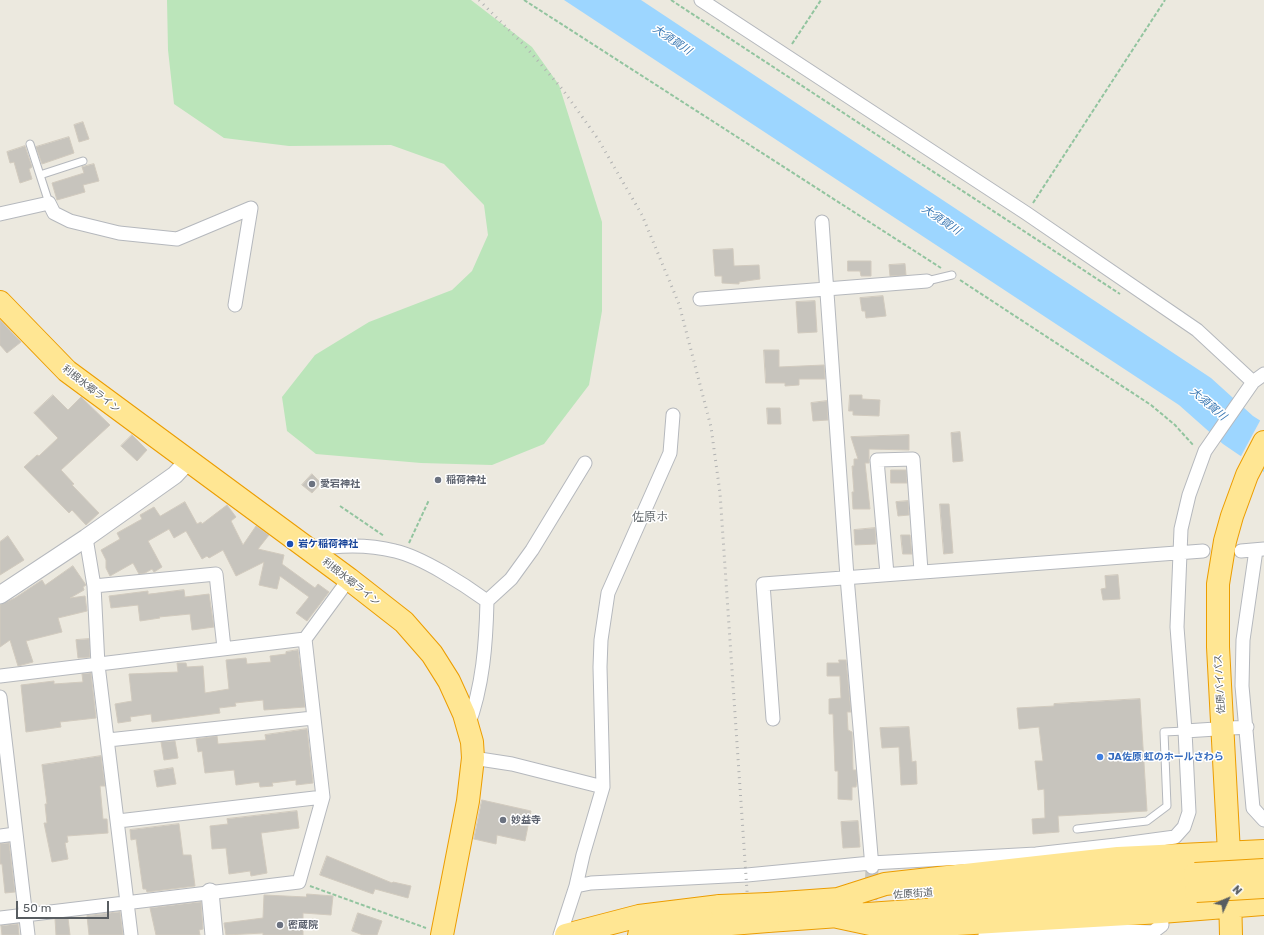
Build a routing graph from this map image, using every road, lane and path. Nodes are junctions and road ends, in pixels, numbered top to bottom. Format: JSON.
{"nodes":[{"id":1,"x":524,"y":0,"type":"edge"},
{"id":2,"x":671,"y":0,"type":"edge"},
{"id":3,"x":701,"y":0,"type":"edge"},
{"id":4,"x":821,"y":0,"type":"edge"},
{"id":5,"x":1165,"y":0,"type":"edge"},
{"id":6,"x":785,"y":55,"type":"junction"},
{"id":7,"x":30,"y":144,"type":"dead end"},
{"id":8,"x":83,"y":161,"type":"dead end"},
{"id":9,"x":40,"y":175,"type":"junction"},
{"id":10,"x":49,"y":204,"type":"junction"},
{"id":11,"x":1026,"y":213,"type":"junction"},
{"id":12,"x":0,"y":214,"type":"edge"},
{"id":13,"x":822,"y":222,"type":"dead end"},
{"id":14,"x":952,"y":274,"type":"junction"},
{"id":15,"x":927,"y":280,"type":"joint"},
{"id":16,"x":826,"y":289,"type":"junction"},
{"id":17,"x":1124,"y":297,"type":"dead end"},
{"id":18,"x":700,"y":299,"type":"dead end"},
{"id":19,"x":0,"y":302,"type":"edge"},
{"id":20,"x":235,"y":305,"type":"dead end"},
{"id":21,"x":1264,"y":374,"type":"edge"},
{"id":22,"x":1250,"y":386,"type":"junction"},
{"id":23,"x":672,"y":415,"type":"dead end"},
{"id":24,"x":1264,"y":442,"type":"edge"},
{"id":25,"x":1203,"y":455,"type":"junction"},
{"id":26,"x":188,"y":461,"type":"junction"},
{"id":27,"x":585,"y":463,"type":"dead end"},
{"id":28,"x":429,"y":500,"type":"dead end"},
{"id":29,"x":340,"y":506,"type":"dead end"},
{"id":30,"x":86,"y":538,"type":"junction"},
{"id":31,"x":309,"y":550,"type":"junction"},
{"id":32,"x":1260,"y":550,"type":"edge"},
{"id":33,"x":1204,"y":551,"type":"dead end"},
{"id":34,"x":1240,"y":551,"type":"dead end"},
{"id":35,"x":400,"y":552,"type":"junction"},
{"id":36,"x":1180,"y":552,"type":"junction"},
{"id":37,"x":921,"y":571,"type":"junction"},
{"id":38,"x":887,"y":574,"type":"junction"},
{"id":39,"x":847,"y":577,"type":"junction"},
{"id":40,"x":349,"y":579,"type":"junction"},
{"id":41,"x":94,"y":586,"type":"junction"},
{"id":42,"x":0,"y":595,"type":"edge"},
{"id":43,"x":487,"y":601,"type":"junction"},
{"id":44,"x":305,"y":639,"type":"junction"},
{"id":45,"x":224,"y":648,"type":"junction"},
{"id":46,"x":98,"y":665,"type":"junction"},
{"id":47,"x":0,"y":676,"type":"edge"},
{"id":48,"x":0,"y":697,"type":"edge"},
{"id":49,"x":313,"y":718,"type":"junction"},
{"id":50,"x":773,"y":719,"type":"dead end"},
{"id":51,"x":468,"y":726,"type":"junction"},
{"id":52,"x":1247,"y":727,"type":"junction"},
{"id":53,"x":1222,"y":728,"type":"junction"},
{"id":54,"x":1185,"y":731,"type":"junction"},
{"id":55,"x":108,"y":740,"type":"junction"},
{"id":56,"x":4,"y":758,"type":"edge"},
{"id":57,"x":473,"y":758,"type":"junction"},
{"id":58,"x":603,"y":787,"type":"junction"},
{"id":59,"x":323,"y":797,"type":"junction"},
{"id":60,"x":1264,"y":820,"type":"edge"},
{"id":61,"x":118,"y":821,"type":"junction"},
{"id":62,"x":1077,"y":829,"type":"dead end"},
{"id":63,"x":15,"y":834,"type":"junction"},
{"id":64,"x":0,"y":836,"type":"edge"},
{"id":65,"x":1264,"y":851,"type":"edge"},
{"id":66,"x":1117,"y":852,"type":"junction"},
{"id":67,"x":1229,"y":853,"type":"junction"},
{"id":68,"x":872,"y":865,"type":"junction"},
{"id":69,"x":1264,"y":870,"type":"edge"},
{"id":70,"x":299,"y":882,"type":"junction"},
{"id":71,"x":1196,"y":883,"type":"junction"},
{"id":72,"x":576,"y":886,"type":"junction"},
{"id":73,"x":1264,"y":887,"type":"edge"},
{"id":74,"x":210,"y":892,"type":"junction"},
{"id":75,"x":126,"y":902,"type":"junction"},
{"id":76,"x":1264,"y":904,"type":"edge"},
{"id":77,"x":1230,"y":907,"type":"junction"},
{"id":78,"x":836,"y":908,"type":"junction"},
{"id":79,"x":1161,"y":912,"type":"junction"},
{"id":80,"x":26,"y":915,"type":"junction"},
{"id":81,"x":719,"y":915,"type":"junction"},
{"id":82,"x":0,"y":918,"type":"edge"},
{"id":83,"x":575,"y":932,"type":"edge"},
{"id":84,"x":442,"y":934,"type":"edge"},
{"id":85,"x":28,"y":935,"type":"edge"},
{"id":86,"x":131,"y":935,"type":"edge"},
{"id":87,"x":214,"y":935,"type":"edge"},
{"id":88,"x":560,"y":935,"type":"edge"},
{"id":89,"x":639,"y":935,"type":"edge"},
{"id":90,"x":985,"y":935,"type":"edge"},
{"id":91,"x":1231,"y":935,"type":"edge"}],
"edges":[{"from":1,"to":14,"type":"path"},
{"from":2,"to":17,"type":"path"},
{"from":3,"to":6,"type":"street"},
{"from":4,"to":6,"type":"path"},
{"from":5,"to":11,"type":"path"},
{"from":6,"to":11,"type":"street"},
{"from":7,"to":9,"type":"lane"},
{"from":8,"to":9,"type":"lane"},
{"from":9,"to":10,"type":"lane"},
{"from":10,"to":12,"type":"street"},
{"from":10,"to":20,"type":"street"},
{"from":11,"to":22,"type":"street"},
{"from":13,"to":16,"type":"street"},
{"from":14,"to":15,"type":"lane"},
{"from":14,"to":25,"type":"path"},
{"from":15,"to":16,"type":"street"},
{"from":16,"to":18,"type":"street"},
{"from":16,"to":39,"type":"street"},
{"from":19,"to":26,"type":"highway","name":"利根水郷ライン"},
{"from":21,"to":22,"type":"street"},
{"from":22,"to":25,"type":"street"},
{"from":23,"to":58,"type":"street"},
{"from":24,"to":53,"type":"highway","name":"佐原バイパス"},
{"from":25,"to":36,"type":"street"},
{"from":26,"to":30,"type":"street"},
{"from":26,"to":31,"type":"highway","name":"利根水郷ライン"},
{"from":27,"to":43,"type":"street"},
{"from":28,"to":35,"type":"path"},
{"from":29,"to":35,"type":"path"},
{"from":30,"to":41,"type":"street"},
{"from":30,"to":42,"type":"street"},
{"from":31,"to":35,"type":"street"},
{"from":31,"to":40,"type":"highway","name":"利根水郷ライン"},
{"from":32,"to":34,"type":"street"},
{"from":32,"to":52,"type":"street"},
{"from":33,"to":36,"type":"street"},
{"from":35,"to":43,"type":"street"},
{"from":36,"to":37,"type":"street"},
{"from":36,"to":54,"type":"street"},
{"from":37,"to":38,"type":"street"},
{"from":37,"to":38,"type":"street"},
{"from":38,"to":39,"type":"street"},
{"from":39,"to":50,"type":"street"},
{"from":39,"to":68,"type":"street"},
{"from":40,"to":44,"type":"street"},
{"from":40,"to":51,"type":"highway","name":"利根水郷ライン"},
{"from":41,"to":45,"type":"street"},
{"from":41,"to":46,"type":"street"},
{"from":43,"to":51,"type":"street"},
{"from":44,"to":45,"type":"street"},
{"from":44,"to":49,"type":"street"},
{"from":45,"to":46,"type":"street"},
{"from":46,"to":47,"type":"street"},
{"from":46,"to":55,"type":"street"},
{"from":48,"to":56,"type":"street"},
{"from":49,"to":55,"type":"street"},
{"from":49,"to":59,"type":"street"},
{"from":51,"to":57,"type":"highway","name":"利根水郷ライン"},
{"from":52,"to":53,"type":"street"},
{"from":52,"to":60,"type":"street"},
{"from":53,"to":54,"type":"street"},
{"from":53,"to":67,"type":"highway","name":"佐原バイパス"},
{"from":54,"to":62,"type":"lane"},
{"from":54,"to":66,"type":"street"},
{"from":55,"to":61,"type":"street"},
{"from":56,"to":63,"type":"street"},
{"from":57,"to":58,"type":"street"},
{"from":57,"to":84,"type":"highway","name":"利根水郷ライン"},
{"from":58,"to":72,"type":"street"},
{"from":59,"to":61,"type":"street"},
{"from":59,"to":70,"type":"street"},
{"from":61,"to":75,"type":"street"},
{"from":63,"to":64,"type":"street"},
{"from":63,"to":80,"type":"street"},
{"from":65,"to":67,"type":"highway"},
{"from":66,"to":67,"type":"highway"},
{"from":66,"to":68,"type":"street"},
{"from":66,"to":78,"type":"highway"},
{"from":67,"to":77,"type":"highway","name":"佐原バイパス"},
{"from":68,"to":72,"type":"street"},
{"from":69,"to":71,"type":"highway","name":"佐原街道","bridge":true},
{"from":70,"to":74,"type":"street"},
{"from":70,"to":84,"type":"path"},
{"from":71,"to":73,"type":"highway","name":"佐原街道","bridge":true},
{"from":71,"to":78,"type":"highway","name":"佐原街道"},
{"from":72,"to":88,"type":"street"},
{"from":74,"to":75,"type":"street"},
{"from":74,"to":87,"type":"street"},
{"from":75,"to":80,"type":"street"},
{"from":75,"to":86,"type":"street"},
{"from":76,"to":77,"type":"highway"},
{"from":77,"to":79,"type":"highway"},
{"from":77,"to":91,"type":"highway","name":"佐原バイパス"},
{"from":78,"to":79,"type":"highway"},
{"from":78,"to":81,"type":"highway","name":"佐原街道","bridge":true},
{"from":79,"to":90,"type":"street"},
{"from":80,"to":82,"type":"street"},
{"from":80,"to":85,"type":"street"},
{"from":81,"to":83,"type":"highway","name":"佐原街道"},
{"from":81,"to":89,"type":"highway","name":"佐原街道"}]}
